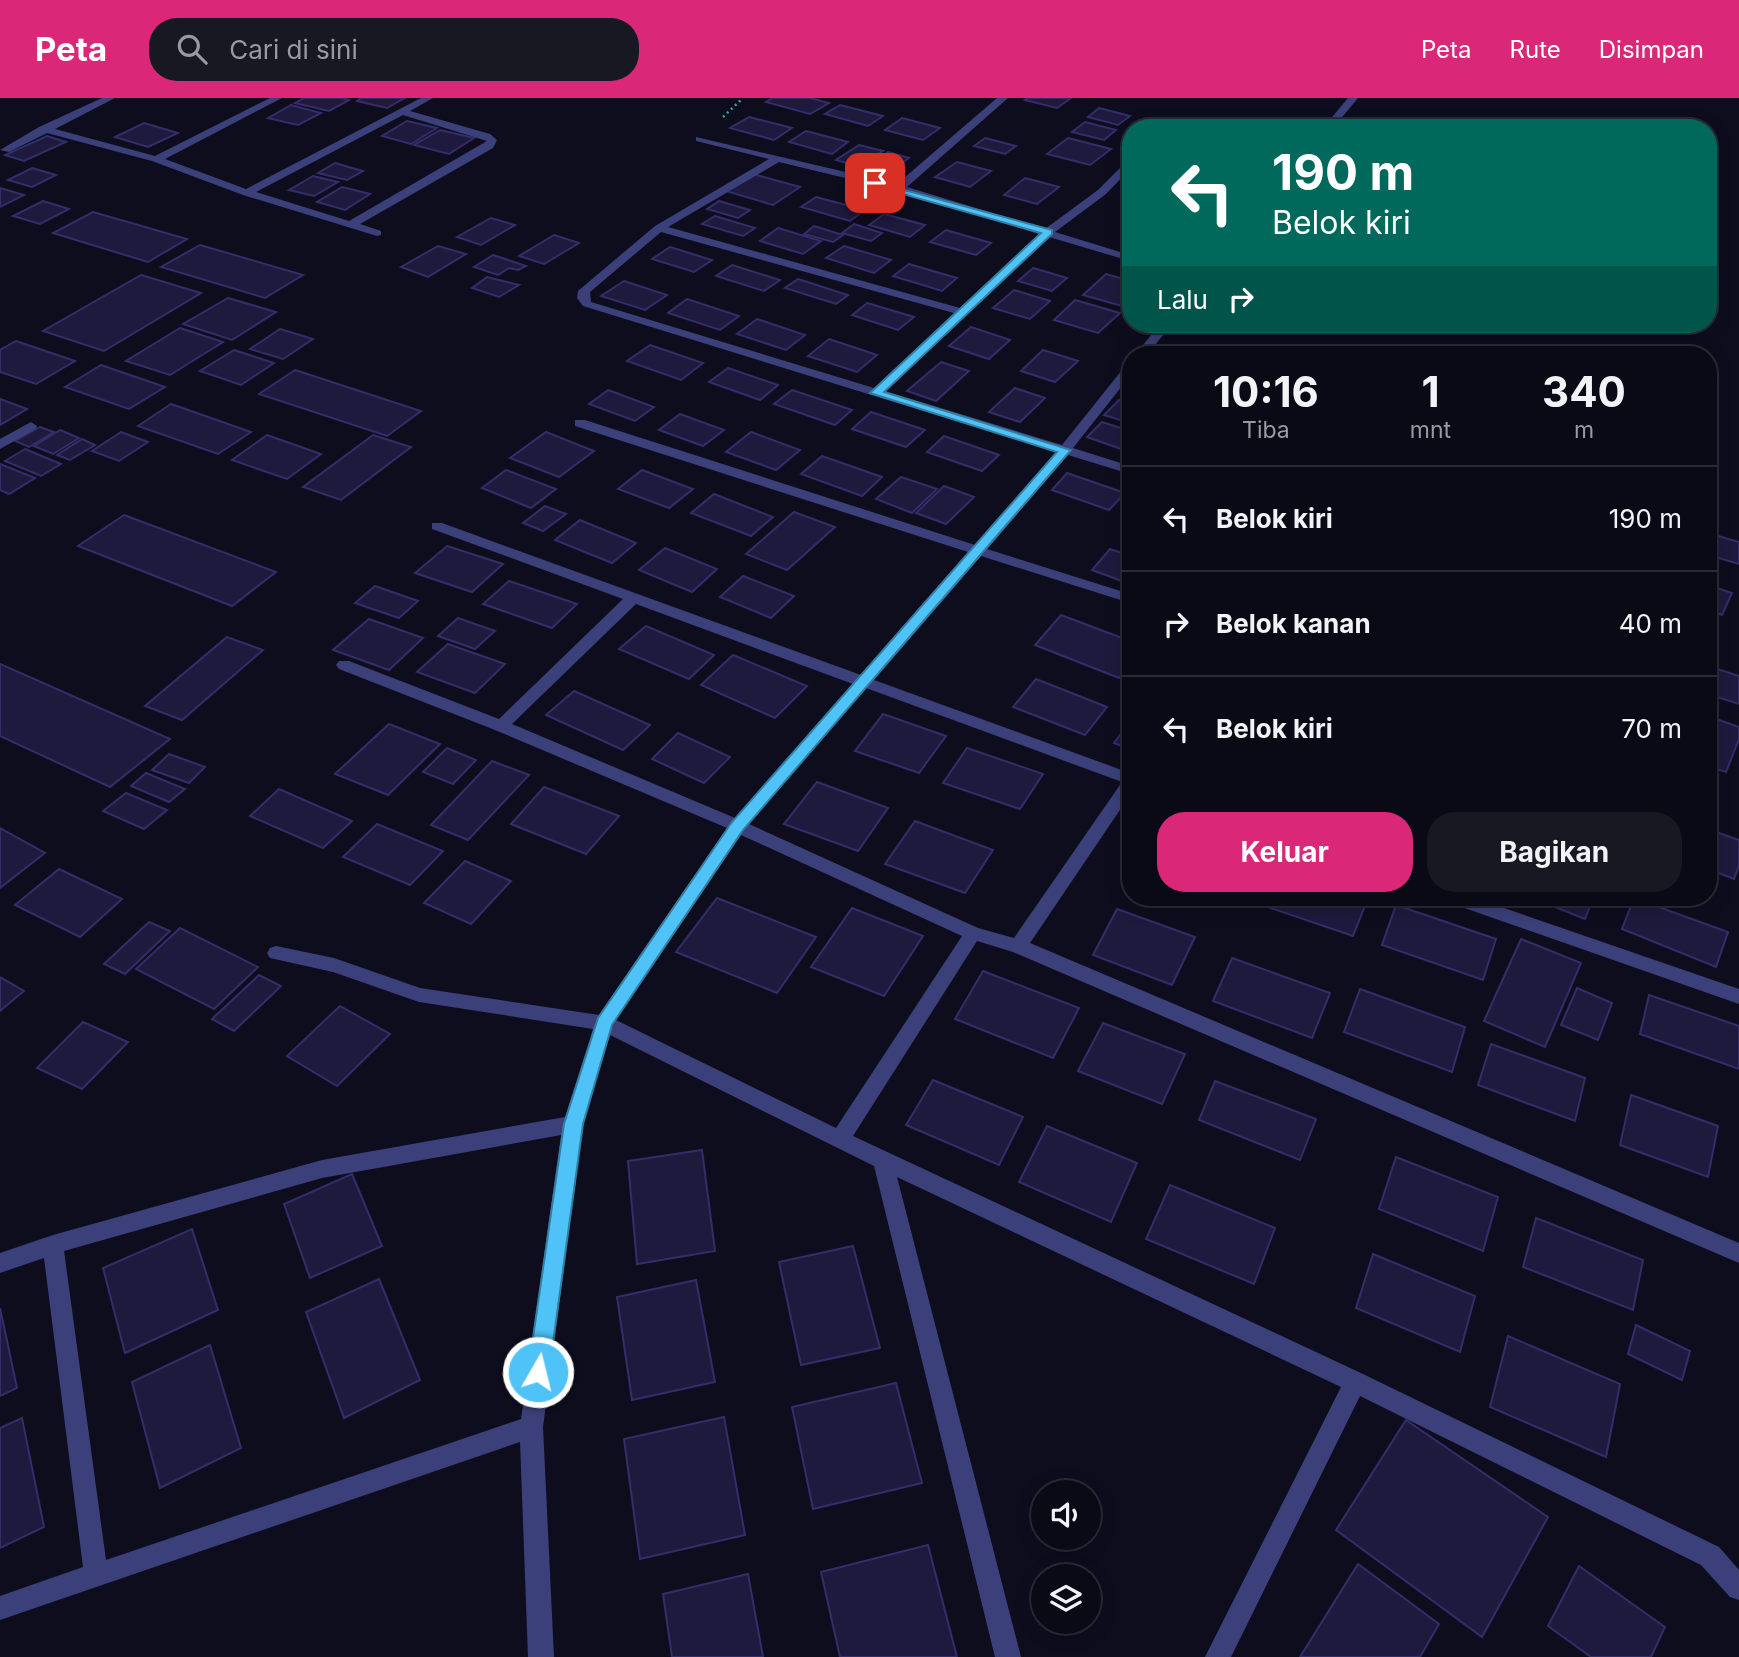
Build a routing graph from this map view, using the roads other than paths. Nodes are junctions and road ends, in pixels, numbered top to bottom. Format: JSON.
{"nodes":[{"id":1,"x":110,"y":98,"type":"edge"},
{"id":2,"x":277,"y":98,"type":"edge"},
{"id":3,"x":428,"y":98,"type":"edge"},
{"id":4,"x":1003,"y":98,"type":"edge"},
{"id":5,"x":1353,"y":98,"type":"edge"},
{"id":6,"x":402,"y":112,"type":"junction"},
{"id":7,"x":1336,"y":119,"type":"edge"},
{"id":8,"x":43,"y":129,"type":"junction"},
{"id":9,"x":700,"y":139,"type":"dead end"},
{"id":10,"x":5,"y":150,"type":"dead end"},
{"id":11,"x":156,"y":159,"type":"junction"},
{"id":12,"x":776,"y":159,"type":"junction"},
{"id":13,"x":1122,"y":172,"type":"edge"},
{"id":14,"x":900,"y":188,"type":"junction"},
{"id":15,"x":247,"y":193,"type":"junction"},
{"id":16,"x":352,"y":224,"type":"junction"},
{"id":17,"x":659,"y":228,"type":"junction"},
{"id":18,"x":1048,"y":232,"type":"junction"},
{"id":19,"x":377,"y":233,"type":"dead end"},
{"id":20,"x":1122,"y":255,"type":"edge"},
{"id":21,"x":962,"y":312,"type":"junction"},
{"id":22,"x":1122,"y":378,"type":"edge"},
{"id":23,"x":876,"y":393,"type":"junction"},
{"id":24,"x":580,"y":423,"type":"dead end"},
{"id":25,"x":31,"y":426,"type":"dead end"},
{"id":26,"x":0,"y":445,"type":"edge"},
{"id":27,"x":1065,"y":450,"type":"junction"},
{"id":28,"x":1122,"y":468,"type":"edge"},
{"id":29,"x":437,"y":526,"type":"dead end"},
{"id":30,"x":978,"y":550,"type":"junction"},
{"id":31,"x":1122,"y":596,"type":"edge"},
{"id":32,"x":633,"y":598,"type":"junction"},
{"id":33,"x":344,"y":665,"type":"dead end"},
{"id":34,"x":863,"y":682,"type":"junction"},
{"id":35,"x":501,"y":726,"type":"junction"},
{"id":36,"x":1122,"y":778,"type":"edge"},
{"id":37,"x":1122,"y":793,"type":"edge"},
{"id":38,"x":738,"y":826,"type":"junction"},
{"id":39,"x":1479,"y":906,"type":"edge"},
{"id":40,"x":973,"y":933,"type":"junction"},
{"id":41,"x":1018,"y":946,"type":"junction"},
{"id":42,"x":276,"y":953,"type":"dead end"},
{"id":43,"x":1739,"y":997,"type":"edge"},
{"id":44,"x":604,"y":1023,"type":"junction"},
{"id":45,"x":573,"y":1124,"type":"junction"},
{"id":46,"x":840,"y":1139,"type":"junction"},
{"id":47,"x":883,"y":1161,"type":"junction"},
{"id":48,"x":53,"y":1245,"type":"junction"},
{"id":49,"x":1739,"y":1253,"type":"edge"},
{"id":50,"x":0,"y":1263,"type":"edge"},
{"id":51,"x":1355,"y":1382,"type":"junction"},
{"id":52,"x":531,"y":1427,"type":"junction"},
{"id":53,"x":96,"y":1573,"type":"junction"},
{"id":54,"x":1739,"y":1588,"type":"edge"},
{"id":55,"x":0,"y":1608,"type":"edge"},
{"id":56,"x":541,"y":1657,"type":"edge"},
{"id":57,"x":1008,"y":1657,"type":"edge"},
{"id":58,"x":1218,"y":1657,"type":"edge"}],
"edges":[{"from":1,"to":8,"type":"street"},
{"from":2,"to":11,"type":"street"},
{"from":3,"to":6,"type":"street"},
{"from":4,"to":14,"type":"street"},
{"from":5,"to":7,"type":"street"},
{"from":6,"to":15,"type":"street"},
{"from":6,"to":16,"type":"street"},
{"from":8,"to":10,"type":"street"},
{"from":8,"to":11,"type":"street"},
{"from":9,"to":12,"type":"street"},
{"from":11,"to":15,"type":"street"},
{"from":12,"to":14,"type":"street"},
{"from":12,"to":17,"type":"street"},
{"from":13,"to":18,"type":"street"},
{"from":14,"to":18,"type":"street"},
{"from":15,"to":16,"type":"street"},
{"from":16,"to":19,"type":"street"},
{"from":17,"to":21,"type":"street"},
{"from":17,"to":23,"type":"street"},
{"from":18,"to":20,"type":"street"},
{"from":18,"to":21,"type":"street"},
{"from":21,"to":23,"type":"street"},
{"from":22,"to":27,"type":"street"},
{"from":23,"to":27,"type":"street"},
{"from":24,"to":30,"type":"street"},
{"from":25,"to":26,"type":"street"},
{"from":27,"to":28,"type":"street"},
{"from":27,"to":30,"type":"street"},
{"from":29,"to":32,"type":"street"},
{"from":30,"to":31,"type":"street"},
{"from":30,"to":34,"type":"street"},
{"from":32,"to":34,"type":"street"},
{"from":32,"to":35,"type":"street"},
{"from":33,"to":35,"type":"street"},
{"from":34,"to":36,"type":"street"},
{"from":34,"to":38,"type":"street"},
{"from":35,"to":38,"type":"street"},
{"from":37,"to":41,"type":"street"},
{"from":38,"to":40,"type":"street"},
{"from":38,"to":44,"type":"street"},
{"from":39,"to":43,"type":"street"},
{"from":40,"to":41,"type":"street"},
{"from":40,"to":46,"type":"street"},
{"from":41,"to":49,"type":"street"},
{"from":42,"to":44,"type":"street"},
{"from":44,"to":45,"type":"street"},
{"from":44,"to":46,"type":"street"},
{"from":45,"to":48,"type":"street"},
{"from":45,"to":52,"type":"street"},
{"from":46,"to":47,"type":"street"},
{"from":47,"to":51,"type":"street"},
{"from":47,"to":57,"type":"street"},
{"from":48,"to":50,"type":"street"},
{"from":48,"to":53,"type":"street"},
{"from":51,"to":54,"type":"street"},
{"from":51,"to":58,"type":"street"},
{"from":52,"to":53,"type":"street"},
{"from":52,"to":56,"type":"street"},
{"from":53,"to":55,"type":"street"}]}
